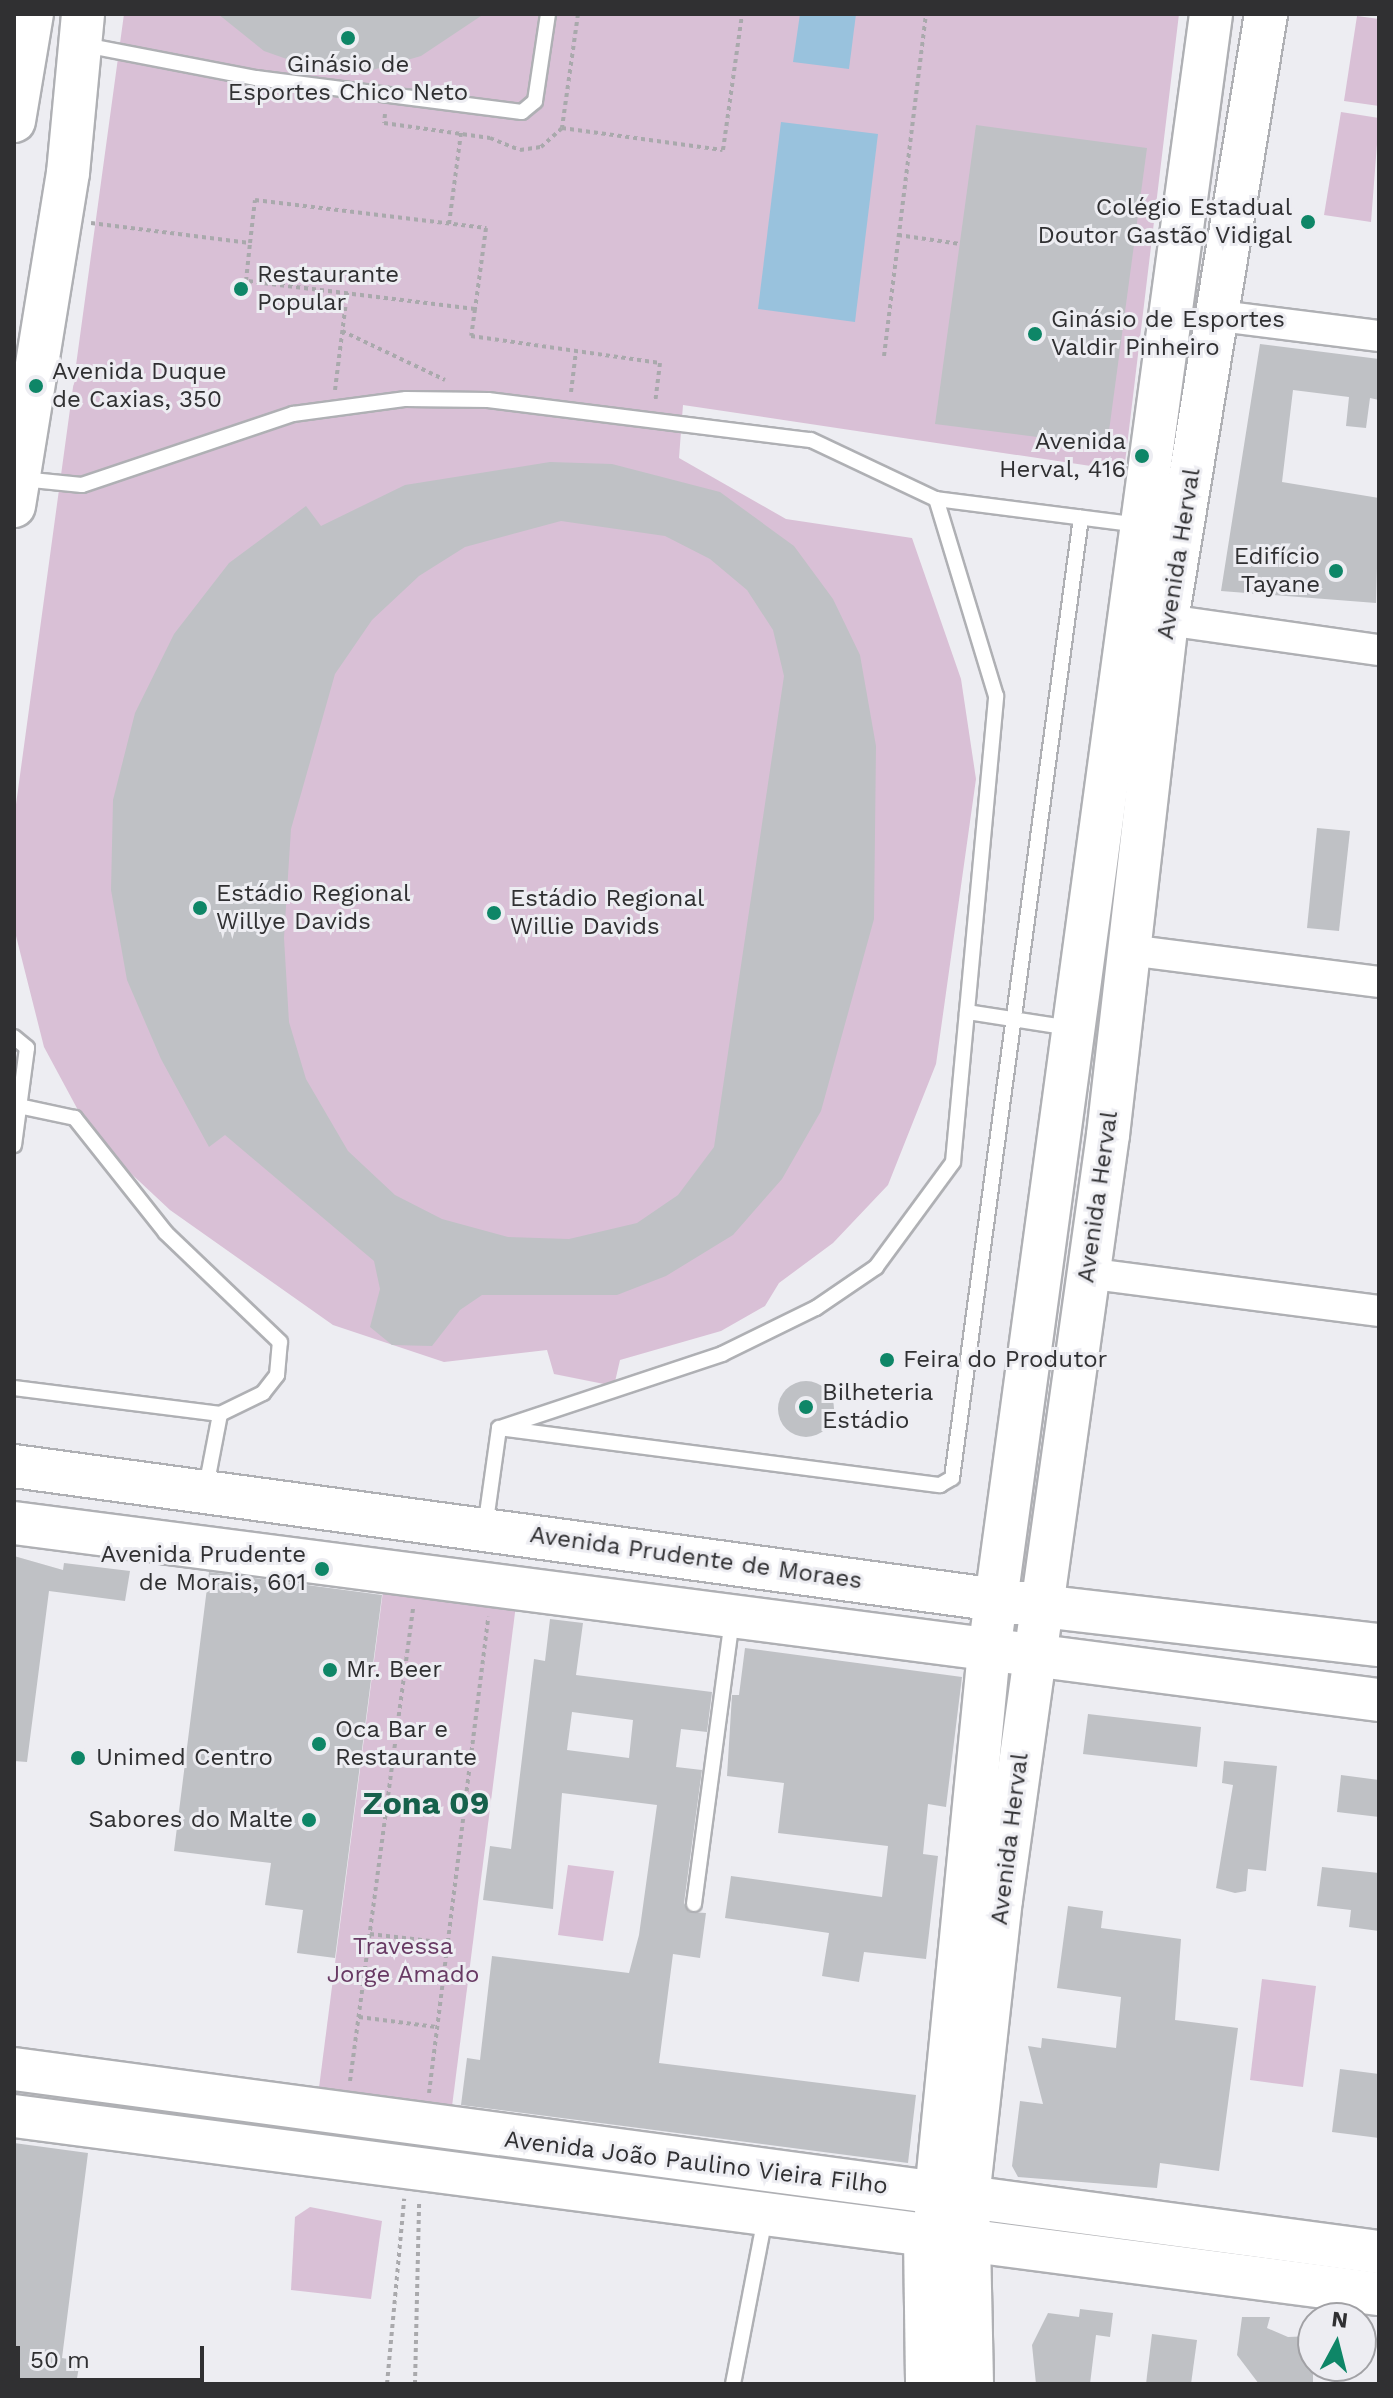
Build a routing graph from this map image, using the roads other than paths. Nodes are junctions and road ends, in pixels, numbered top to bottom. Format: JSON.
{"nodes":[{"id":1,"x":32,"y":14,"type":"edge"},
{"id":2,"x":548,"y":14,"type":"edge"},
{"id":3,"x":1211,"y":14,"type":"edge"},
{"id":4,"x":1266,"y":14,"type":"edge"},
{"id":5,"x":81,"y":29,"type":"edge"},
{"id":6,"x":1205,"y":63,"type":"junction"},
{"id":7,"x":15,"y":113,"type":"edge"},
{"id":8,"x":1253,"y":128,"type":"junction"},
{"id":9,"x":68,"y":173,"type":"junction"},
{"id":10,"x":1220,"y":316,"type":"junction"},
{"id":11,"x":1379,"y":336,"type":"edge"},
{"id":12,"x":16,"y":492,"type":"edge"},
{"id":13,"x":1189,"y":494,"type":"junction"},
{"id":14,"x":936,"y":499,"type":"junction"},
{"id":15,"x":1081,"y":518,"type":"junction"},
{"id":16,"x":1136,"y":526,"type":"junction"},
{"id":17,"x":1167,"y":620,"type":"junction"},
{"id":18,"x":1379,"y":650,"type":"edge"},
{"id":19,"x":1098,"y":842,"type":"junction"},
{"id":20,"x":1136,"y":887,"type":"junction"},
{"id":21,"x":1129,"y":950,"type":"junction"},
{"id":22,"x":1379,"y":982,"type":"edge"},
{"id":23,"x":967,"y":1012,"type":"junction"},
{"id":24,"x":1016,"y":1018,"type":"junction"},
{"id":25,"x":1074,"y":1028,"type":"junction"},
{"id":26,"x":14,"y":1037,"type":"edge"},
{"id":27,"x":19,"y":1106,"type":"junction"},
{"id":28,"x":1108,"y":1135,"type":"junction"},
{"id":29,"x":14,"y":1145,"type":"edge"},
{"id":30,"x":1054,"y":1191,"type":"junction"},
{"id":31,"x":1086,"y":1273,"type":"junction"},
{"id":32,"x":1379,"y":1311,"type":"edge"},
{"id":33,"x":1033,"y":1370,"type":"junction"},
{"id":34,"x":14,"y":1388,"type":"edge"},
{"id":35,"x":220,"y":1414,"type":"junction"},
{"id":36,"x":499,"y":1428,"type":"junction"},
{"id":37,"x":1069,"y":1432,"type":"junction"},
{"id":38,"x":14,"y":1466,"type":"edge"},
{"id":39,"x":206,"y":1491,"type":"junction"},
{"id":40,"x":14,"y":1523,"type":"edge"},
{"id":41,"x":485,"y":1529,"type":"junction"},
{"id":42,"x":999,"y":1599,"type":"junction"},
{"id":43,"x":1041,"y":1606,"type":"junction"},
{"id":44,"x":732,"y":1617,"type":"junction"},
{"id":45,"x":1379,"y":1645,"type":"edge"},
{"id":46,"x":989,"y":1652,"type":"junction"},
{"id":47,"x":1034,"y":1658,"type":"junction"},
{"id":48,"x":1379,"y":1700,"type":"edge"},
{"id":49,"x":1001,"y":1900,"type":"junction"},
{"id":50,"x":694,"y":1904,"type":"dead end"},
{"id":51,"x":960,"y":1931,"type":"junction"},
{"id":52,"x":14,"y":2069,"type":"edge"},
{"id":53,"x":14,"y":2116,"type":"edge"},
{"id":54,"x":952,"y":2196,"type":"junction"},
{"id":55,"x":765,"y":2217,"type":"junction"},
{"id":56,"x":940,"y":2240,"type":"junction"},
{"id":57,"x":1379,"y":2252,"type":"edge"},
{"id":58,"x":1379,"y":2294,"type":"edge"},
{"id":59,"x":733,"y":2384,"type":"edge"},
{"id":60,"x":913,"y":2384,"type":"edge"},
{"id":61,"x":937,"y":2384,"type":"edge"},
{"id":62,"x":972,"y":2384,"type":"edge"}],
"edges":[{"from":1,"to":7,"type":"main road"},
{"from":2,"to":5,"type":"lane"},
{"from":3,"to":6,"type":"main road","name":"Avenida Herval"},
{"from":4,"to":8,"type":"main road","name":"Avenida Herval"},
{"from":5,"to":9,"type":"main road"},
{"from":6,"to":8,"type":"main road"},
{"from":6,"to":16,"type":"main road","name":"Avenida Herval"},
{"from":7,"to":9,"type":"main road"},
{"from":8,"to":10,"type":"main road","name":"Avenida Herval"},
{"from":9,"to":12,"type":"main road"},
{"from":10,"to":11,"type":"street"},
{"from":10,"to":13,"type":"main road","name":"Avenida Herval"},
{"from":12,"to":14,"type":"lane"},
{"from":13,"to":16,"type":"lane"},
{"from":13,"to":17,"type":"main road","name":"Avenida Herval"},
{"from":14,"to":15,"type":"lane"},
{"from":14,"to":23,"type":"lane"},
{"from":15,"to":16,"type":"lane"},
{"from":15,"to":24,"type":"lane"},
{"from":16,"to":19,"type":"main road","name":"Avenida Herval"},
{"from":17,"to":18,"type":"street"},
{"from":17,"to":20,"type":"main road","name":"Avenida Herval"},
{"from":19,"to":20,"type":"main road"},
{"from":19,"to":25,"type":"main road","name":"Avenida Herval"},
{"from":20,"to":21,"type":"main road","name":"Avenida Herval"},
{"from":21,"to":22,"type":"street"},
{"from":21,"to":28,"type":"main road","name":"Avenida Herval"},
{"from":23,"to":24,"type":"lane"},
{"from":23,"to":36,"type":"lane"},
{"from":24,"to":25,"type":"lane"},
{"from":24,"to":36,"type":"lane"},
{"from":25,"to":30,"type":"main road","name":"Avenida Herval"},
{"from":26,"to":27,"type":"lane"},
{"from":27,"to":29,"type":"lane"},
{"from":27,"to":35,"type":"lane"},
{"from":28,"to":30,"type":"main road"},
{"from":28,"to":31,"type":"main road","name":"Avenida Herval"},
{"from":30,"to":33,"type":"main road","name":"Avenida Herval"},
{"from":31,"to":32,"type":"street"},
{"from":31,"to":37,"type":"main road","name":"Avenida Herval"},
{"from":33,"to":37,"type":"main road"},
{"from":33,"to":42,"type":"main road","name":"Avenida Herval"},
{"from":34,"to":35,"type":"lane"},
{"from":35,"to":39,"type":"lane"},
{"from":36,"to":41,"type":"lane"},
{"from":37,"to":43,"type":"main road","name":"Avenida Herval"},
{"from":38,"to":39,"type":"main road","name":"Avenida Prudente de Moraes"},
{"from":39,"to":41,"type":"main road","name":"Avenida Prudente de Moraes"},
{"from":40,"to":44,"type":"main road"},
{"from":41,"to":42,"type":"main road","name":"Avenida Prudente de Moraes"},
{"from":42,"to":43,"type":"main road","name":"Avenida Prudente de Moraes"},
{"from":42,"to":46,"type":"main road","name":"Avenida Herval"},
{"from":43,"to":45,"type":"main road","name":"Avenida Prudente de Moraes"},
{"from":43,"to":47,"type":"main road","name":"Avenida Herval"},
{"from":44,"to":46,"type":"main road"},
{"from":44,"to":50,"type":"lane"},
{"from":46,"to":47,"type":"main road"},
{"from":46,"to":51,"type":"main road","name":"Avenida Herval"},
{"from":47,"to":48,"type":"main road"},
{"from":47,"to":49,"type":"main road","name":"Avenida Herval"},
{"from":49,"to":51,"type":"main road"},
{"from":49,"to":54,"type":"main road","name":"Avenida Herval"},
{"from":51,"to":54,"type":"main road","name":"Avenida Herval"},
{"from":52,"to":54,"type":"main road","name":"Avenida João Paulino Vieira Filho"},
{"from":53,"to":55,"type":"main road","name":"Avenida João Paulino Vieira Filho"},
{"from":54,"to":56,"type":"main road","name":"Avenida Herval"},
{"from":54,"to":56,"type":"lane"},
{"from":54,"to":57,"type":"main road","name":"Avenida João Paulino Vieira Filho"},
{"from":55,"to":56,"type":"main road","name":"Avenida João Paulino Vieira Filho"},
{"from":55,"to":59,"type":"lane"},
{"from":56,"to":58,"type":"main road","name":"Avenida João Paulino Vieira Filho"},
{"from":56,"to":60,"type":"lane"},
{"from":56,"to":61,"type":"main road","name":"Avenida Herval"},
{"from":56,"to":62,"type":"main road","name":"Avenida Herval"}]}
